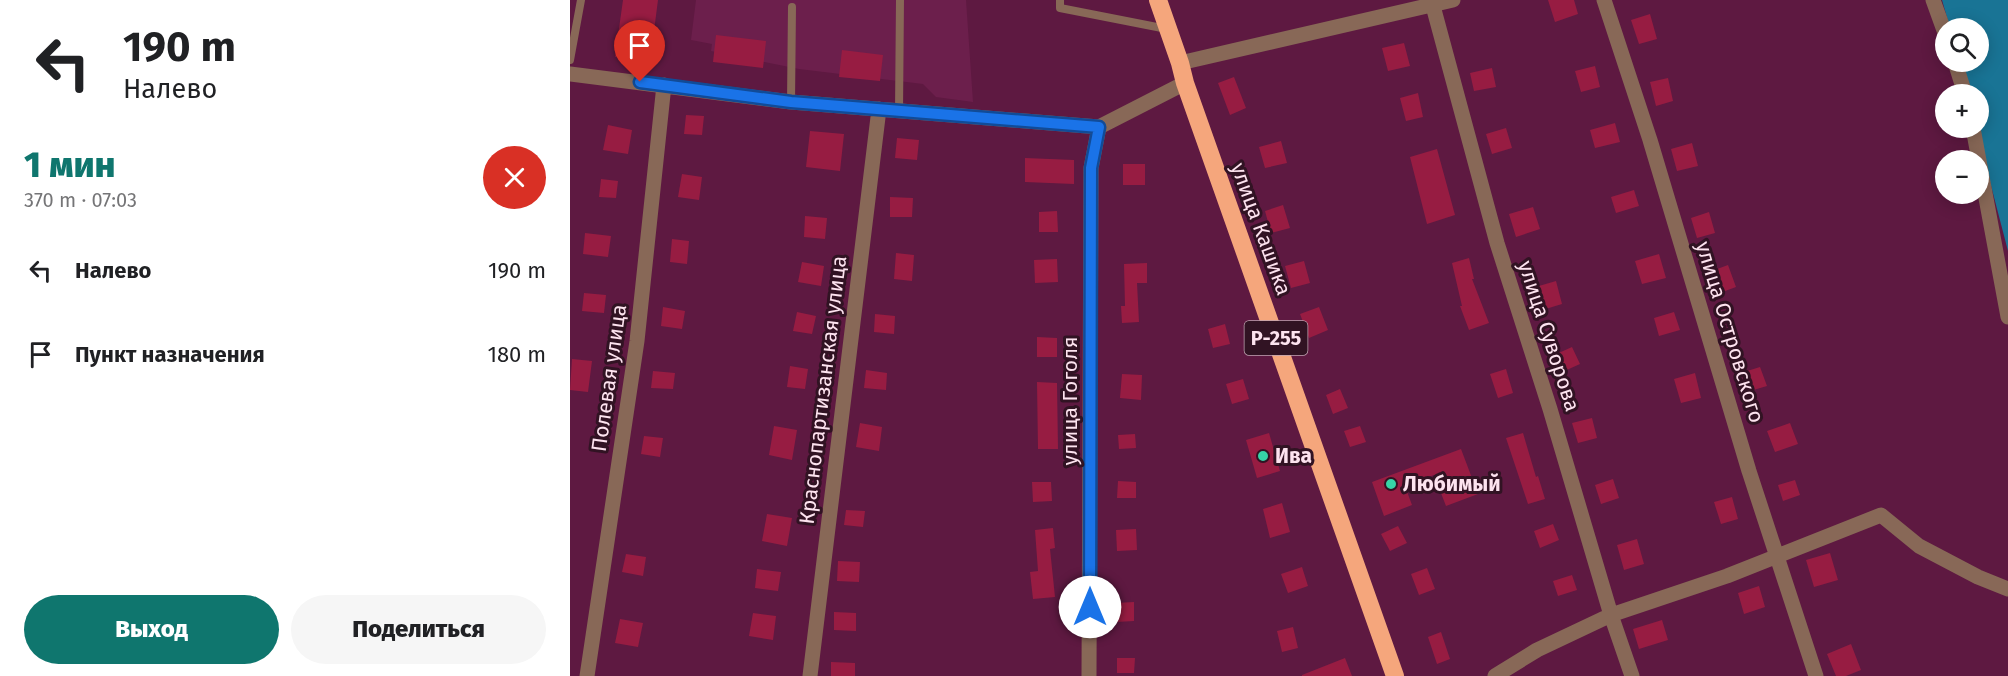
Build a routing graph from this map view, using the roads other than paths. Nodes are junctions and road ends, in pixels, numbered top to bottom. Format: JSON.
{"nodes":[{"id":1,"x":581,"y":0,"type":"edge"},
{"id":2,"x":900,"y":0,"type":"edge"},
{"id":3,"x":1060,"y":0,"type":"edge"},
{"id":4,"x":1158,"y":0,"type":"edge"},
{"id":5,"x":1453,"y":0,"type":"edge"},
{"id":6,"x":1604,"y":0,"type":"edge"},
{"id":7,"x":1933,"y":0,"type":"edge"},
{"id":8,"x":1433,"y":6,"type":"junction"},
{"id":9,"x":792,"y":7,"type":"dead end"},
{"id":10,"x":1940,"y":18,"type":"edge"},
{"id":11,"x":1168,"y":29,"type":"junction"},
{"id":12,"x":570,"y":60,"type":"edge"},
{"id":13,"x":1180,"y":63,"type":"junction"},
{"id":14,"x":570,"y":74,"type":"edge"},
{"id":15,"x":1185,"y":83,"type":"junction"},
{"id":16,"x":664,"y":85,"type":"junction"},
{"id":17,"x":791,"y":102,"type":"junction"},
{"id":18,"x":879,"y":109,"type":"junction"},
{"id":19,"x":899,"y":112,"type":"junction"},
{"id":20,"x":1099,"y":127,"type":"junction"},
{"id":21,"x":1975,"y":138,"type":"edge"},
{"id":22,"x":2008,"y":316,"type":"edge"},
{"id":23,"x":1776,"y":557,"type":"junction"},
{"id":24,"x":2008,"y":588,"type":"edge"},
{"id":25,"x":1611,"y":615,"type":"junction"},
{"id":26,"x":587,"y":676,"type":"edge"},
{"id":27,"x":810,"y":676,"type":"edge"},
{"id":28,"x":1089,"y":676,"type":"edge"},
{"id":29,"x":1395,"y":676,"type":"edge"},
{"id":30,"x":1495,"y":676,"type":"edge"},
{"id":31,"x":1632,"y":676,"type":"edge"},
{"id":32,"x":1816,"y":676,"type":"edge"}],
"edges":[{"from":1,"to":12,"type":"lane"},
{"from":2,"to":19,"type":"lane"},
{"from":3,"to":11,"type":"lane"},
{"from":4,"to":11,"type":"highway","name":"улица Кашика","number":"Р-255"},
{"from":5,"to":8,"type":"street"},
{"from":6,"to":23,"type":"street","name":"улица Островского"},
{"from":7,"to":10,"type":"street"},
{"from":8,"to":13,"type":"street"},
{"from":8,"to":25,"type":"street","name":"улица Суворова"},
{"from":9,"to":17,"type":"lane"},
{"from":11,"to":13,"type":"highway","name":"улица Кашика","number":"Р-255"},
{"from":13,"to":15,"type":"highway","name":"улица Кашика","number":"Р-255"},
{"from":14,"to":16,"type":"street"},
{"from":15,"to":20,"type":"street"},
{"from":15,"to":29,"type":"highway","name":"улица Кашика","number":"Р-255"},
{"from":16,"to":17,"type":"street"},
{"from":16,"to":26,"type":"street","name":"Полевая улица"},
{"from":17,"to":18,"type":"street"},
{"from":18,"to":19,"type":"street"},
{"from":18,"to":27,"type":"street","name":"Краснопартизанская улица"},
{"from":19,"to":20,"type":"street"},
{"from":20,"to":28,"type":"street","name":"улица Гоголя"},
{"from":21,"to":22,"type":"street"},
{"from":23,"to":24,"type":"street"},
{"from":23,"to":25,"type":"street"},
{"from":23,"to":32,"type":"street","name":"улица Островского"},
{"from":25,"to":30,"type":"street"},
{"from":25,"to":31,"type":"street","name":"улица Суворова"}]}
